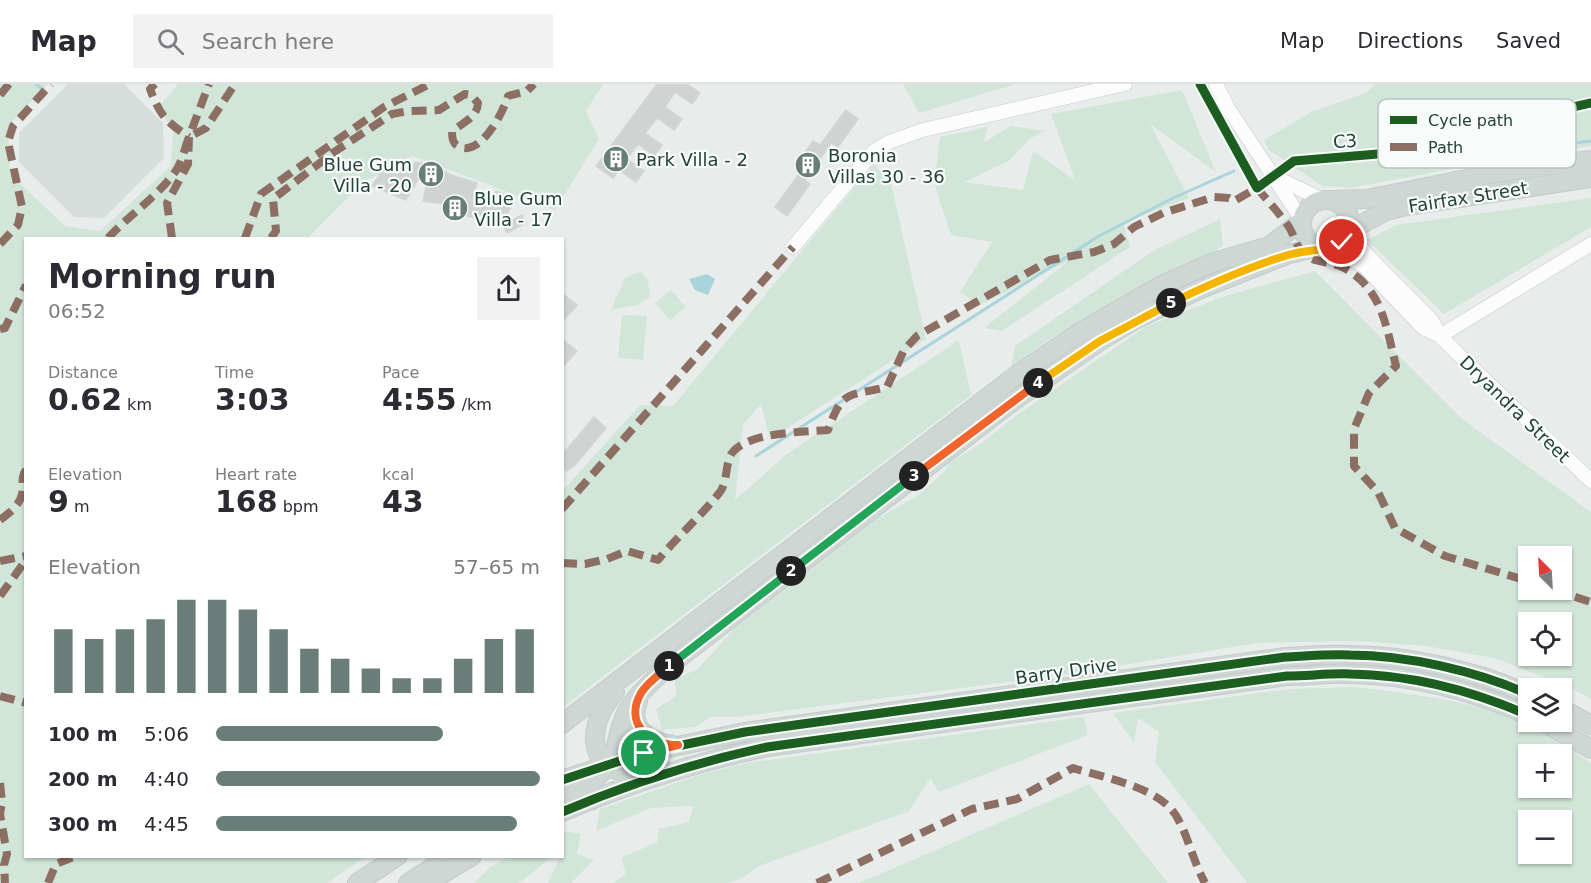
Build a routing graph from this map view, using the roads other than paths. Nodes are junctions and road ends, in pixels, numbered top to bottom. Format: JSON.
{"nodes":[{"id":1,"x":1125,"y":84,"type":"edge"},
{"id":2,"x":1216,"y":84,"type":"edge"},
{"id":3,"x":1591,"y":160,"type":"edge"},
{"id":4,"x":1576,"y":162,"type":"edge"},
{"id":5,"x":1531,"y":168,"type":"edge"},
{"id":6,"x":1275,"y":177,"type":"junction"},
{"id":7,"x":1591,"y":178,"type":"edge"},
{"id":8,"x":1328,"y":200,"type":"junction"},
{"id":9,"x":1302,"y":221,"type":"junction"},
{"id":10,"x":1349,"y":232,"type":"junction"},
{"id":11,"x":793,"y":247,"type":"dead end"},
{"id":12,"x":1325,"y":248,"type":"junction"},
{"id":13,"x":1588,"y":251,"type":"edge"},
{"id":14,"x":1440,"y":336,"type":"junction"},
{"id":15,"x":1591,"y":481,"type":"edge"},
{"id":16,"x":643,"y":662,"type":"junction"},
{"id":17,"x":1518,"y":690,"type":"edge"},
{"id":18,"x":642,"y":692,"type":"junction"},
{"id":19,"x":1518,"y":711,"type":"edge"},
{"id":20,"x":1572,"y":715,"type":"edge"},
{"id":21,"x":564,"y":722,"type":"edge"},
{"id":22,"x":1591,"y":725,"type":"edge"},
{"id":23,"x":1561,"y":732,"type":"edge"},
{"id":24,"x":678,"y":745,"type":"junction"},
{"id":25,"x":1591,"y":749,"type":"edge"},
{"id":26,"x":704,"y":762,"type":"junction"},
{"id":27,"x":607,"y":765,"type":"junction"},
{"id":28,"x":564,"y":779,"type":"edge"},
{"id":29,"x":564,"y":796,"type":"edge"},
{"id":30,"x":564,"y":811,"type":"edge"},
{"id":31,"x":384,"y":858,"type":"edge"},
{"id":32,"x":395,"y":858,"type":"edge"},
{"id":33,"x":447,"y":858,"type":"edge"},
{"id":34,"x":469,"y":858,"type":"edge"},
{"id":35,"x":356,"y":883,"type":"edge"},
{"id":36,"x":408,"y":883,"type":"edge"},
{"id":37,"x":428,"y":883,"type":"edge"}],
"edges":[{"from":1,"to":11,"type":"street"},
{"from":2,"to":6,"type":"street"},
{"from":3,"to":4,"type":"main road","name":"Fairfax Street"},
{"from":5,"to":8,"type":"main road","name":"Fairfax Street"},
{"from":6,"to":8,"type":"street"},
{"from":6,"to":9,"type":"street"},
{"from":7,"to":10,"type":"main road","name":"Fairfax Street"},
{"from":8,"to":9,"type":"main road"},
{"from":8,"to":10,"type":"main road"},
{"from":9,"to":12,"type":"main road"},
{"from":9,"to":16,"type":"main road"},
{"from":10,"to":12,"type":"main road"},
{"from":10,"to":14,"type":"street","name":"Dryandra Street"},
{"from":12,"to":14,"type":"street","name":"Dryandra Street"},
{"from":12,"to":18,"type":"main road"},
{"from":13,"to":14,"type":"street"},
{"from":14,"to":15,"type":"street","name":"Dryandra Street"},
{"from":16,"to":21,"type":"main road"},
{"from":16,"to":27,"type":"main road"},
{"from":17,"to":24,"type":"main road","name":"Barry Drive"},
{"from":18,"to":24,"type":"main road"},
{"from":18,"to":27,"type":"main road"},
{"from":19,"to":26,"type":"main road","name":"Barry Drive"},
{"from":20,"to":22,"type":"main road"},
{"from":23,"to":25,"type":"main road"},
{"from":24,"to":27,"type":"main road","name":"Barry Drive"},
{"from":26,"to":27,"type":"main road"},
{"from":26,"to":30,"type":"main road","name":"Barry Drive"},
{"from":27,"to":28,"type":"main road","name":"Barry Drive"},
{"from":27,"to":29,"type":"main road"},
{"from":31,"to":35,"type":"main road"},
{"from":32,"to":35,"type":"main road"},
{"from":33,"to":36,"type":"main road"},
{"from":34,"to":37,"type":"main road"}]}
